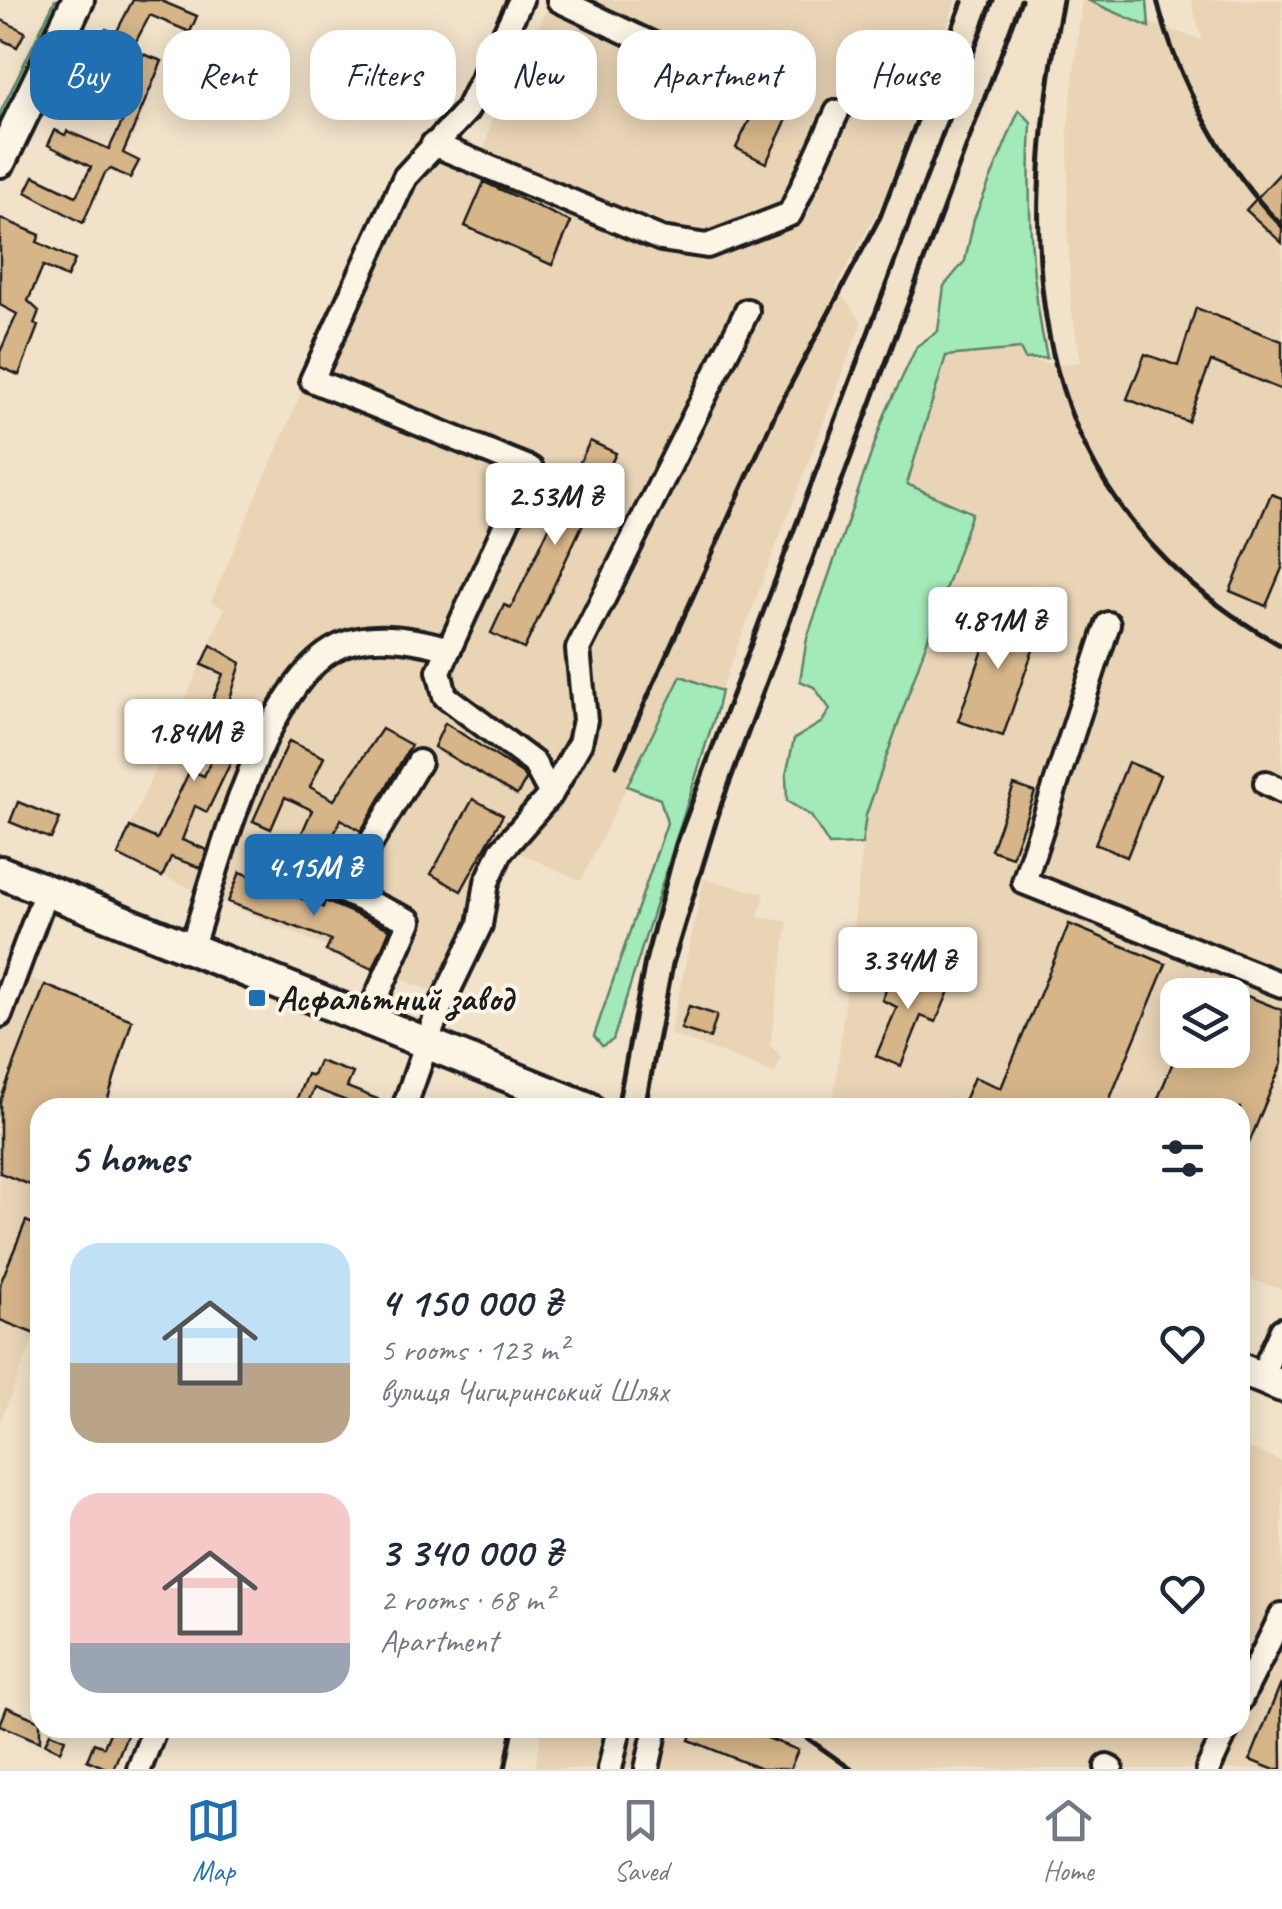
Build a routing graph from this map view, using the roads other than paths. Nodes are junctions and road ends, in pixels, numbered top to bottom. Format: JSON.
{"nodes":[{"id":1,"x":78,"y":0,"type":"edge"},
{"id":2,"x":521,"y":0,"type":"edge"},
{"id":3,"x":559,"y":0,"type":"edge"},
{"id":4,"x":622,"y":30,"type":"edge"},
{"id":5,"x":836,"y":114,"type":"edge"},
{"id":6,"x":434,"y":144,"type":"junction"},
{"id":7,"x":0,"y":161,"type":"edge"},
{"id":8,"x":746,"y":311,"type":"dead end"},
{"id":9,"x":1108,"y":624,"type":"dead end"},
{"id":10,"x":449,"y":648,"type":"junction"},
{"id":11,"x":419,"y":762,"type":"dead end"},
{"id":12,"x":551,"y":794,"type":"junction"},
{"id":13,"x":274,"y":865,"type":"dead end"},
{"id":14,"x":0,"y":872,"type":"edge"},
{"id":15,"x":46,"y":890,"type":"junction"},
{"id":16,"x":342,"y":891,"type":"junction"},
{"id":17,"x":191,"y":949,"type":"junction"},
{"id":18,"x":1282,"y":984,"type":"edge"},
{"id":19,"x":0,"y":1015,"type":"edge"},
{"id":20,"x":366,"y":1019,"type":"junction"},
{"id":21,"x":429,"y":1044,"type":"junction"},
{"id":22,"x":408,"y":1098,"type":"edge"},
{"id":23,"x":563,"y":1098,"type":"edge"},
{"id":24,"x":1282,"y":1330,"type":"edge"},
{"id":25,"x":1261,"y":1377,"type":"edge"},
{"id":26,"x":1282,"y":1615,"type":"edge"},
{"id":27,"x":1250,"y":1680,"type":"edge"},
{"id":28,"x":151,"y":1738,"type":"edge"},
{"id":29,"x":617,"y":1738,"type":"edge"},
{"id":30,"x":654,"y":1738,"type":"edge"},
{"id":31,"x":1222,"y":1738,"type":"edge"},
{"id":32,"x":138,"y":1769,"type":"edge"},
{"id":33,"x":610,"y":1769,"type":"edge"},
{"id":34,"x":647,"y":1769,"type":"edge"},
{"id":35,"x":1208,"y":1769,"type":"edge"}],
"edges":[{"from":1,"to":7,"type":"main road"},
{"from":2,"to":6,"type":"street"},
{"from":3,"to":4,"type":"street"},
{"from":5,"to":6,"type":"street"},
{"from":6,"to":10,"type":"street"},
{"from":8,"to":12,"type":"street"},
{"from":9,"to":18,"type":"street"},
{"from":10,"to":12,"type":"street"},
{"from":10,"to":17,"type":"street"},
{"from":11,"to":16,"type":"street"},
{"from":12,"to":21,"type":"street"},
{"from":13,"to":16,"type":"street"},
{"from":14,"to":15,"type":"main road"},
{"from":15,"to":17,"type":"main road"},
{"from":15,"to":19,"type":"street"},
{"from":16,"to":20,"type":"street"},
{"from":17,"to":20,"type":"main road"},
{"from":20,"to":21,"type":"main road"},
{"from":21,"to":22,"type":"street"},
{"from":21,"to":23,"type":"main road"},
{"from":24,"to":25,"type":"street"},
{"from":26,"to":27,"type":"street"},
{"from":28,"to":32,"type":"street"},
{"from":29,"to":33,"type":"street"},
{"from":30,"to":34,"type":"street"},
{"from":31,"to":35,"type":"street"}]}
